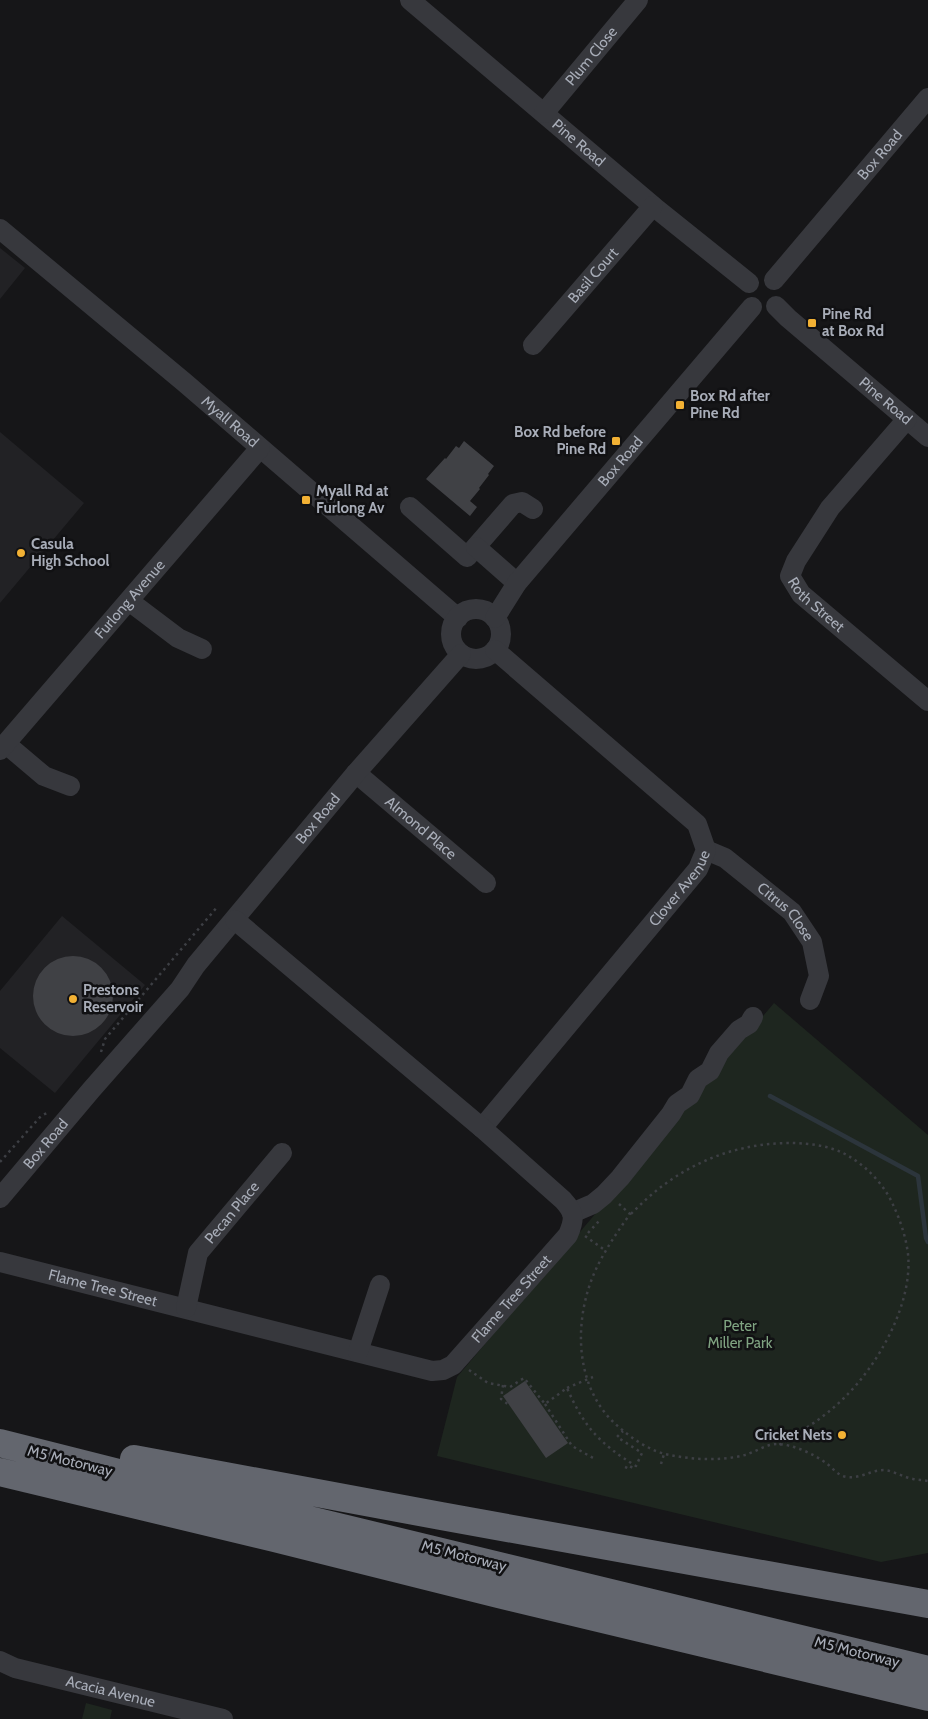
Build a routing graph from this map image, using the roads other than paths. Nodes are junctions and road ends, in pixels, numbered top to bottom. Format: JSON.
{"nodes":[{"id":1,"x":410,"y":0,"type":"edge"},
{"id":2,"x":638,"y":0,"type":"edge"},
{"id":3,"x":928,"y":98,"type":"edge"},
{"id":4,"x":544,"y":112,"type":"junction"},
{"id":5,"x":653,"y":206,"type":"junction"},
{"id":6,"x":0,"y":229,"type":"edge"},
{"id":7,"x":774,"y":280,"type":"junction"},
{"id":8,"x":749,"y":283,"type":"junction"},
{"id":9,"x":776,"y":306,"type":"junction"},
{"id":10,"x":752,"y":307,"type":"junction"},
{"id":11,"x":533,"y":345,"type":"dead end"},
{"id":12,"x":907,"y":418,"type":"junction"},
{"id":13,"x":928,"y":437,"type":"edge"},
{"id":14,"x":260,"y":448,"type":"junction"},
{"id":15,"x":410,"y":508,"type":"dead end"},
{"id":16,"x":532,"y":509,"type":"dead end"},
{"id":17,"x":476,"y":547,"type":"junction"},
{"id":18,"x":517,"y":583,"type":"junction"},
{"id":19,"x":129,"y":601,"type":"junction"},
{"id":20,"x":458,"y":618,"type":"junction"},
{"id":21,"x":495,"y":618,"type":"junction"},
{"id":22,"x":202,"y":649,"type":"dead end"},
{"id":23,"x":495,"y":650,"type":"junction"},
{"id":24,"x":461,"y":654,"type":"junction"},
{"id":25,"x":928,"y":701,"type":"edge"},
{"id":26,"x":3,"y":747,"type":"edge"},
{"id":27,"x":356,"y":773,"type":"junction"},
{"id":28,"x":70,"y":786,"type":"dead end"},
{"id":29,"x":706,"y":850,"type":"junction"},
{"id":30,"x":486,"y":883,"type":"dead end"},
{"id":31,"x":235,"y":920,"type":"junction"},
{"id":32,"x":810,"y":1000,"type":"dead end"},
{"id":33,"x":753,"y":1016,"type":"dead end"},
{"id":34,"x":482,"y":1128,"type":"junction"},
{"id":35,"x":282,"y":1153,"type":"dead end"},
{"id":36,"x":0,"y":1198,"type":"edge"},
{"id":37,"x":572,"y":1213,"type":"junction"},
{"id":38,"x":0,"y":1262,"type":"edge"},
{"id":39,"x":380,"y":1285,"type":"dead end"},
{"id":40,"x":186,"y":1308,"type":"junction"},
{"id":41,"x":358,"y":1352,"type":"junction"},
{"id":42,"x":0,"y":1431,"type":"edge"},
{"id":43,"x":0,"y":1443,"type":"edge"},
{"id":44,"x":0,"y":1472,"type":"edge"},
{"id":45,"x":440,"y":1516,"type":"junction"},
{"id":46,"x":928,"y":1590,"type":"edge"},
{"id":47,"x":928,"y":1604,"type":"edge"},
{"id":48,"x":0,"y":1661,"type":"edge"},
{"id":49,"x":928,"y":1670,"type":"edge"},
{"id":50,"x":928,"y":1698,"type":"edge"},
{"id":51,"x":223,"y":1719,"type":"edge"}],
"edges":[{"from":1,"to":4,"type":"street","name":"Pine Road"},
{"from":2,"to":4,"type":"street","name":"Plum Close"},
{"from":3,"to":7,"type":"street","name":"Box Road"},
{"from":4,"to":5,"type":"street","name":"Pine Road"},
{"from":5,"to":8,"type":"street","name":"Pine Road"},
{"from":5,"to":11,"type":"street","name":"Basil Court"},
{"from":6,"to":14,"type":"street","name":"Myall Road"},
{"from":7,"to":8,"type":"street"},
{"from":7,"to":9,"type":"street"},
{"from":8,"to":10,"type":"street"},
{"from":9,"to":10,"type":"street"},
{"from":9,"to":12,"type":"street","name":"Pine Road"},
{"from":10,"to":18,"type":"street","name":"Box Road"},
{"from":12,"to":13,"type":"street","name":"Pine Road"},
{"from":12,"to":25,"type":"street","name":"Roth Street"},
{"from":14,"to":19,"type":"street","name":"Furlong Avenue"},
{"from":14,"to":20,"type":"street","name":"Myall Road"},
{"from":15,"to":17,"type":"street"},
{"from":16,"to":17,"type":"street"},
{"from":17,"to":18,"type":"street"},
{"from":18,"to":21,"type":"street","name":"Box Road"},
{"from":19,"to":22,"type":"street"},
{"from":19,"to":26,"type":"street","name":"Furlong Avenue"},
{"from":20,"to":21,"type":"street"},
{"from":20,"to":24,"type":"street"},
{"from":21,"to":23,"type":"street"},
{"from":23,"to":24,"type":"street"},
{"from":23,"to":29,"type":"street","name":"Clover Avenue"},
{"from":24,"to":27,"type":"street","name":"Box Road"},
{"from":26,"to":28,"type":"street"},
{"from":27,"to":30,"type":"street","name":"Almond Place"},
{"from":27,"to":31,"type":"street","name":"Box Road"},
{"from":29,"to":32,"type":"street","name":"Citrus Close"},
{"from":29,"to":34,"type":"street","name":"Clover Avenue"},
{"from":31,"to":34,"type":"street"},
{"from":31,"to":36,"type":"street","name":"Box Road"},
{"from":33,"to":37,"type":"street"},
{"from":34,"to":37,"type":"street"},
{"from":35,"to":40,"type":"street","name":"Pecan Place"},
{"from":37,"to":41,"type":"street","name":"Flame Tree Street"},
{"from":38,"to":40,"type":"street","name":"Flame Tree Street"},
{"from":39,"to":41,"type":"street"},
{"from":40,"to":41,"type":"street","name":"Flame Tree Street"},
{"from":42,"to":45,"type":"highway"},
{"from":43,"to":49,"type":"highway","name":"M5 Motorway"},
{"from":44,"to":50,"type":"highway","name":"M5 Motorway"},
{"from":45,"to":46,"type":"highway"},
{"from":45,"to":47,"type":"highway"},
{"from":48,"to":51,"type":"street","name":"Acacia Avenue"}]}
